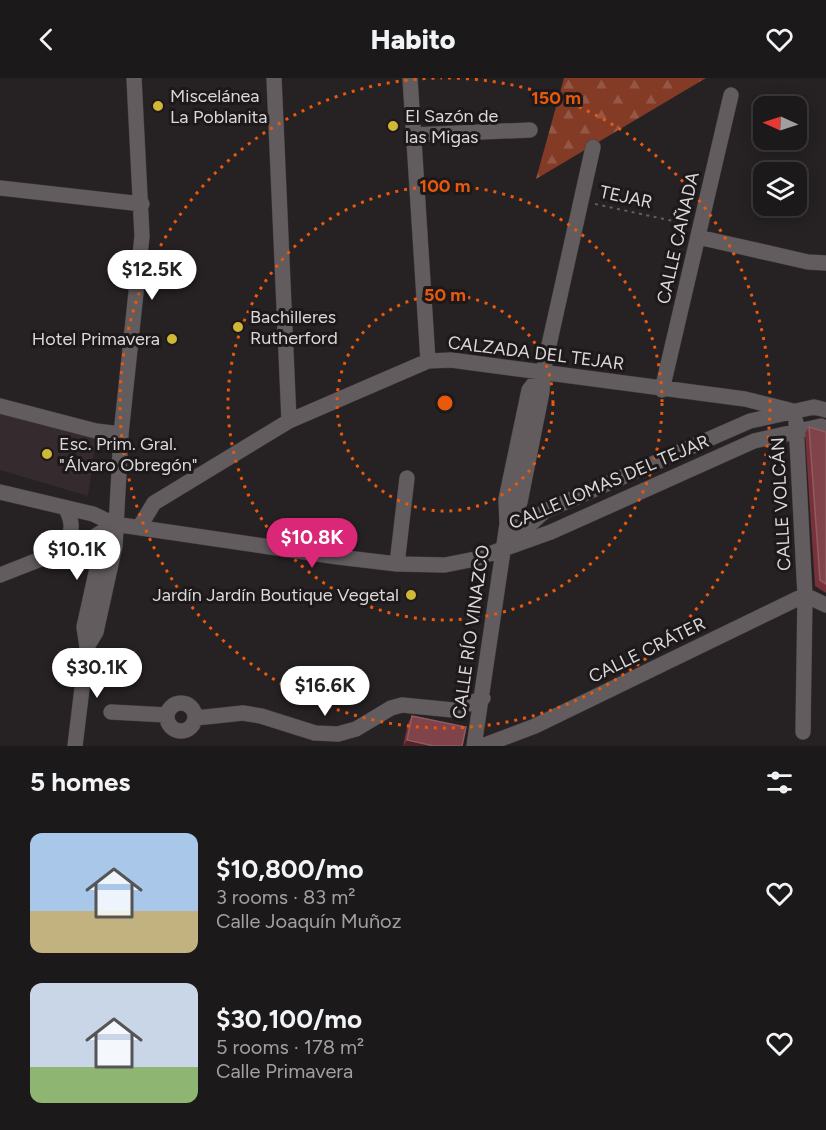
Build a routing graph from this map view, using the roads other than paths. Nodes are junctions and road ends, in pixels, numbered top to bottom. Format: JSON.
{"nodes":[{"id":1,"x":134,"y":78,"type":"edge"},
{"id":2,"x":274,"y":78,"type":"edge"},
{"id":3,"x":410,"y":78,"type":"edge"},
{"id":4,"x":731,"y":95,"type":"dead end"},
{"id":5,"x":530,"y":130,"type":"dead end"},
{"id":6,"x":412,"y":135,"type":"junction"},
{"id":7,"x":593,"y":147,"type":"dead end"},
{"id":8,"x":0,"y":188,"type":"edge"},
{"id":9,"x":142,"y":204,"type":"junction"},
{"id":10,"x":700,"y":232,"type":"junction"},
{"id":11,"x":826,"y":263,"type":"edge"},
{"id":12,"x":428,"y":361,"type":"junction"},
{"id":13,"x":543,"y":372,"type":"junction"},
{"id":14,"x":662,"y":390,"type":"junction"},
{"id":15,"x":0,"y":406,"type":"edge"},
{"id":16,"x":826,"y":410,"type":"edge"},
{"id":17,"x":793,"y":411,"type":"junction"},
{"id":18,"x":289,"y":421,"type":"junction"},
{"id":19,"x":826,"y":428,"type":"edge"},
{"id":20,"x":797,"y":430,"type":"junction"},
{"id":21,"x":121,"y":434,"type":"junction"},
{"id":22,"x":406,"y":478,"type":"dead end"},
{"id":23,"x":0,"y":492,"type":"edge"},
{"id":24,"x":66,"y":509,"type":"junction"},
{"id":25,"x":114,"y":524,"type":"junction"},
{"id":26,"x":140,"y":526,"type":"junction"},
{"id":27,"x":64,"y":547,"type":"junction"},
{"id":28,"x":503,"y":548,"type":"junction"},
{"id":29,"x":397,"y":564,"type":"junction"},
{"id":30,"x":0,"y":574,"type":"edge"},
{"id":31,"x":805,"y":595,"type":"junction"},
{"id":32,"x":826,"y":605,"type":"edge"},
{"id":33,"x":483,"y":698,"type":"junction"},
{"id":34,"x":111,"y":712,"type":"dead end"},
{"id":35,"x":803,"y":732,"type":"dead end"},
{"id":36,"x":75,"y":746,"type":"edge"},
{"id":37,"x":474,"y":746,"type":"edge"},
{"id":38,"x":482,"y":746,"type":"edge"}],
"edges":[{"from":1,"to":9,"type":"street"},
{"from":2,"to":18,"type":"street"},
{"from":3,"to":6,"type":"street"},
{"from":4,"to":10,"type":"street","name":"CALLE CAÑADA"},
{"from":5,"to":6,"type":"street"},
{"from":6,"to":12,"type":"street"},
{"from":7,"to":13,"type":"street","name":"CALLE RÍO VINAZCO"},
{"from":8,"to":9,"type":"street"},
{"from":9,"to":21,"type":"street"},
{"from":10,"to":11,"type":"street"},
{"from":10,"to":14,"type":"street","name":"CALLE CAÑADA"},
{"from":12,"to":13,"type":"street","name":"CALZADA DEL TEJAR"},
{"from":12,"to":18,"type":"street","name":"CALZADA DEL TEJAR"},
{"from":13,"to":14,"type":"street","name":"CALZADA DEL TEJAR"},
{"from":13,"to":28,"type":"street","name":"CALLE RÍO VINAZCO"},
{"from":14,"to":17,"type":"street","name":"CALZADA DEL TEJAR"},
{"from":15,"to":21,"type":"street"},
{"from":16,"to":17,"type":"street"},
{"from":17,"to":20,"type":"street","name":"CALLE VOLCÁN"},
{"from":17,"to":28,"type":"street","name":"CALLE LOMAS DEL TEJAR"},
{"from":18,"to":26,"type":"street","name":"CALZADA DEL TEJAR"},
{"from":19,"to":20,"type":"street","name":"CALLE LOMAS DEL TEJAR"},
{"from":20,"to":28,"type":"street","name":"CALLE LOMAS DEL TEJAR"},
{"from":20,"to":31,"type":"street","name":"CALLE VOLCÁN"},
{"from":21,"to":25,"type":"street"},
{"from":22,"to":29,"type":"street"},
{"from":23,"to":24,"type":"street"},
{"from":24,"to":25,"type":"street"},
{"from":24,"to":27,"type":"street"},
{"from":25,"to":26,"type":"street"},
{"from":25,"to":27,"type":"street"},
{"from":25,"to":36,"type":"street"},
{"from":26,"to":29,"type":"street"},
{"from":27,"to":30,"type":"street"},
{"from":28,"to":29,"type":"street"},
{"from":28,"to":33,"type":"street","name":"CALLE RÍO VINAZCO"},
{"from":31,"to":32,"type":"street"},
{"from":31,"to":35,"type":"street","name":"CALLE VOLCÁN"},
{"from":31,"to":38,"type":"street","name":"CALLE CRÁTER"},
{"from":33,"to":34,"type":"street"},
{"from":33,"to":37,"type":"street","name":"CALLE RÍO VINAZCO"}]}
